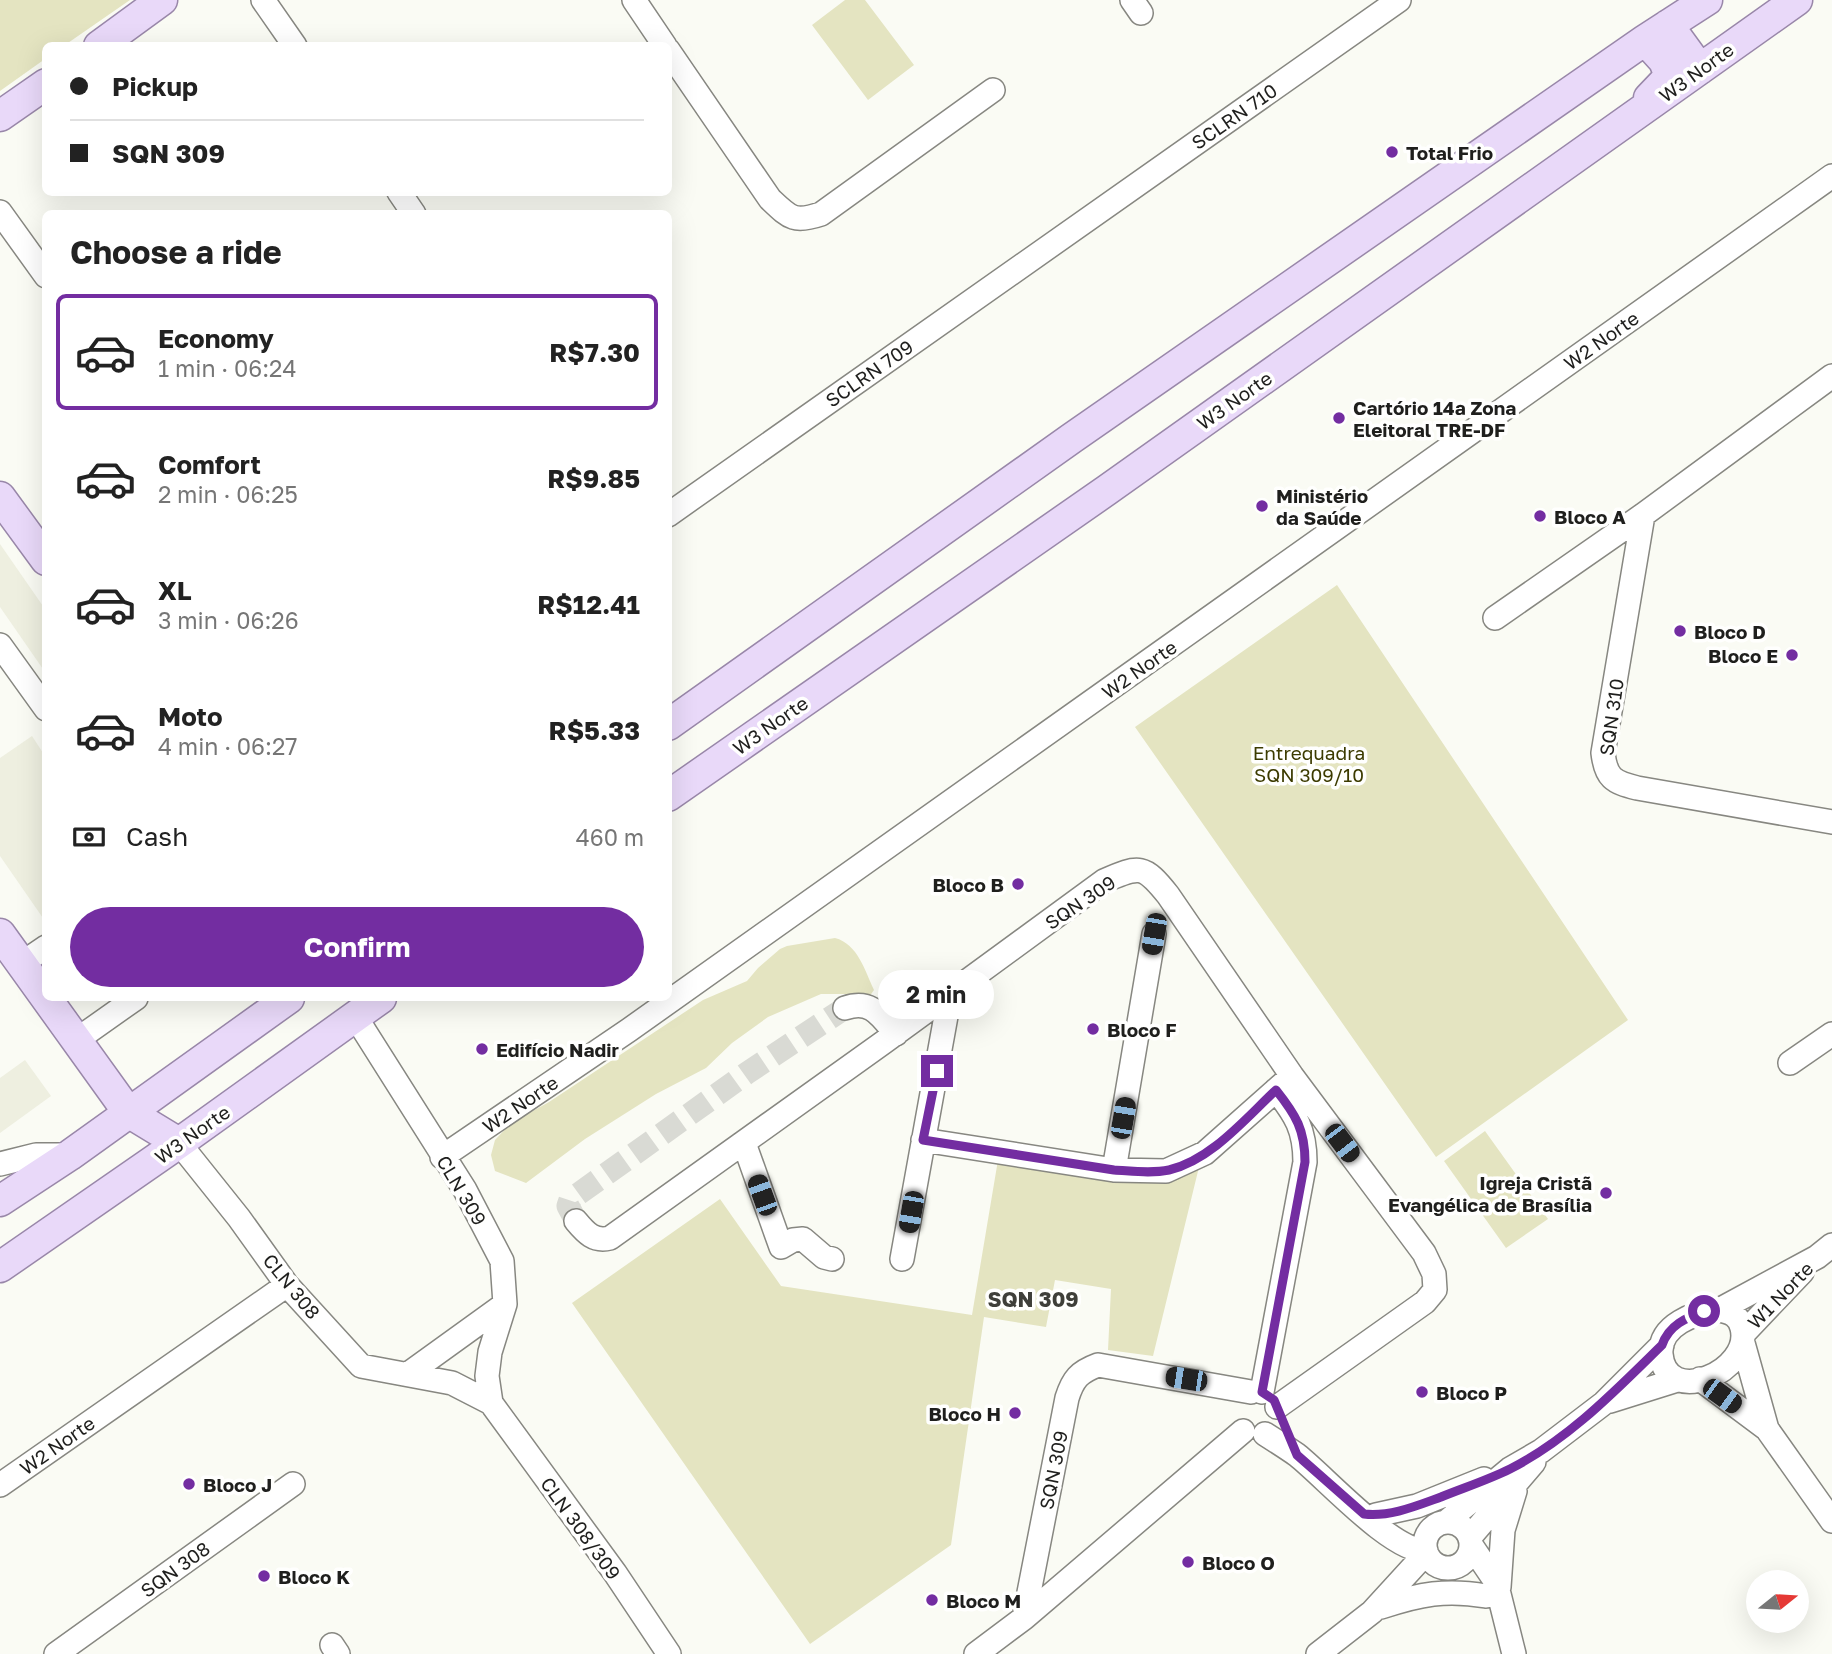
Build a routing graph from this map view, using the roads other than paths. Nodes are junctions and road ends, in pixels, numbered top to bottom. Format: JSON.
{"nodes":[{"id":1,"x":162,"y":0,"type":"edge"},
{"id":2,"x":263,"y":0,"type":"edge"},
{"id":3,"x":634,"y":0,"type":"edge"},
{"id":4,"x":1399,"y":0,"type":"edge"},
{"id":5,"x":1707,"y":0,"type":"edge"},
{"id":6,"x":1797,"y":0,"type":"edge"},
{"id":7,"x":1657,"y":32,"type":"junction"},
{"id":8,"x":104,"y":42,"type":"edge"},
{"id":9,"x":292,"y":42,"type":"edge"},
{"id":10,"x":662,"y":42,"type":"edge"},
{"id":11,"x":672,"y":56,"type":"edge"},
{"id":12,"x":1700,"y":69,"type":"junction"},
{"id":13,"x":42,"y":87,"type":"edge"},
{"id":14,"x":993,"y":90,"type":"dead end"},
{"id":15,"x":0,"y":116,"type":"edge"},
{"id":16,"x":1628,"y":121,"type":"junction"},
{"id":17,"x":1832,"y":176,"type":"edge"},
{"id":18,"x":0,"y":212,"type":"edge"},
{"id":19,"x":1069,"y":231,"type":"joint"},
{"id":20,"x":42,"y":270,"type":"edge"},
{"id":21,"x":1832,"y":376,"type":"edge"},
{"id":22,"x":0,"y":497,"type":"edge"},
{"id":23,"x":672,"y":512,"type":"edge"},
{"id":24,"x":1643,"y":515,"type":"junction"},
{"id":25,"x":42,"y":555,"type":"edge"},
{"id":26,"x":1495,"y":618,"type":"dead end"},
{"id":27,"x":0,"y":645,"type":"edge"},
{"id":28,"x":42,"y":704,"type":"edge"},
{"id":29,"x":672,"y":722,"type":"edge"},
{"id":30,"x":672,"y":793,"type":"edge"},
{"id":31,"x":1832,"y":822,"type":"edge"},
{"id":32,"x":0,"y":934,"type":"edge"},
{"id":33,"x":1154,"y":934,"type":"dead end"},
{"id":34,"x":42,"y":950,"type":"edge"},
{"id":35,"x":21,"y":964,"type":"junction"},
{"id":36,"x":42,"y":994,"type":"edge"},
{"id":37,"x":950,"y":994,"type":"junction"},
{"id":38,"x":672,"y":1000,"type":"edge"},
{"id":39,"x":47,"y":1001,"type":"edge"},
{"id":40,"x":132,"y":1001,"type":"edge"},
{"id":41,"x":285,"y":1001,"type":"edge"},
{"id":42,"x":370,"y":1001,"type":"edge"},
{"id":43,"x":671,"y":1001,"type":"edge"},
{"id":44,"x":349,"y":1007,"type":"edge"},
{"id":45,"x":845,"y":1008,"type":"tunnel mouth"},
{"id":46,"x":895,"y":1034,"type":"junction"},
{"id":47,"x":1832,"y":1034,"type":"edge"},
{"id":48,"x":75,"y":1041,"type":"junction"},
{"id":49,"x":1790,"y":1063,"type":"dead end"},
{"id":50,"x":1284,"y":1083,"type":"junction"},
{"id":51,"x":128,"y":1112,"type":"junction"},
{"id":52,"x":923,"y":1140,"type":"junction"},
{"id":53,"x":179,"y":1143,"type":"junction"},
{"id":54,"x":744,"y":1143,"type":"junction"},
{"id":55,"x":69,"y":1154,"type":"junction"},
{"id":56,"x":442,"y":1157,"type":"junction"},
{"id":57,"x":0,"y":1164,"type":"edge"},
{"id":58,"x":1114,"y":1170,"type":"junction"},
{"id":59,"x":4,"y":1200,"type":"edge"},
{"id":60,"x":576,"y":1222,"type":"dead end"},
{"id":61,"x":0,"y":1237,"type":"edge"},
{"id":62,"x":29,"y":1246,"type":"junction"},
{"id":63,"x":1827,"y":1252,"type":"edge"},
{"id":64,"x":831,"y":1259,"type":"dead end"},
{"id":65,"x":902,"y":1259,"type":"dead end"},
{"id":66,"x":0,"y":1267,"type":"edge"},
{"id":67,"x":287,"y":1284,"type":"junction"},
{"id":68,"x":505,"y":1304,"type":"junction"},
{"id":69,"x":1718,"y":1310,"type":"junction"},
{"id":70,"x":1743,"y":1338,"type":"junction"},
{"id":71,"x":1662,"y":1345,"type":"junction"},
{"id":72,"x":408,"y":1374,"type":"junction"},
{"id":73,"x":1688,"y":1380,"type":"junction"},
{"id":74,"x":1261,"y":1402,"type":"junction"},
{"id":75,"x":491,"y":1403,"type":"junction"},
{"id":76,"x":1604,"y":1403,"type":"junction"},
{"id":77,"x":1767,"y":1429,"type":"junction"},
{"id":78,"x":1254,"y":1432,"type":"junction"},
{"id":79,"x":1297,"y":1455,"type":"junction"},
{"id":80,"x":1514,"y":1476,"type":"junction"},
{"id":81,"x":293,"y":1484,"type":"dead end"},
{"id":82,"x":0,"y":1485,"type":"edge"},
{"id":83,"x":1370,"y":1514,"type":"junction"},
{"id":84,"x":1832,"y":1521,"type":"edge"},
{"id":85,"x":1441,"y":1524,"type":"junction"},
{"id":86,"x":1471,"y":1541,"type":"junction"},
{"id":87,"x":1435,"y":1560,"type":"junction"},
{"id":88,"x":1493,"y":1593,"type":"junction"},
{"id":89,"x":1377,"y":1610,"type":"junction"},
{"id":90,"x":1024,"y":1618,"type":"junction"},
{"id":91,"x":56,"y":1654,"type":"edge"},
{"id":92,"x":669,"y":1654,"type":"edge"},
{"id":93,"x":976,"y":1654,"type":"edge"},
{"id":94,"x":1318,"y":1654,"type":"edge"},
{"id":95,"x":1514,"y":1654,"type":"edge"}],
"edges":[{"from":1,"to":8,"type":"main road"},
{"from":2,"to":9,"type":"street"},
{"from":3,"to":10,"type":"street"},
{"from":4,"to":19,"type":"street","name":"SCLRN 710"},
{"from":5,"to":7,"type":"main road"},
{"from":6,"to":12,"type":"main road","name":"W3 Norte"},
{"from":7,"to":12,"type":"main road"},
{"from":7,"to":16,"type":"main road"},
{"from":7,"to":29,"type":"main road"},
{"from":11,"to":14,"type":"street"},
{"from":12,"to":16,"type":"main road","name":"W3 Norte"},
{"from":13,"to":15,"type":"main road"},
{"from":16,"to":30,"type":"main road","name":"W3 Norte"},
{"from":17,"to":38,"type":"street","name":"W2 Norte"},
{"from":18,"to":20,"type":"street"},
{"from":19,"to":23,"type":"street","name":"SCLRN 709"},
{"from":21,"to":24,"type":"street"},
{"from":22,"to":25,"type":"main road"},
{"from":24,"to":26,"type":"street"},
{"from":24,"to":31,"type":"street","name":"SQN 310"},
{"from":27,"to":28,"type":"street"},
{"from":32,"to":35,"type":"main road"},
{"from":33,"to":58,"type":"street"},
{"from":34,"to":35,"type":"street"},
{"from":35,"to":36,"type":"main road"},
{"from":37,"to":46,"type":"street","name":"SQN 309"},
{"from":37,"to":50,"type":"street","name":"SQN 309"},
{"from":37,"to":52,"type":"street"},
{"from":39,"to":48,"type":"main road"},
{"from":40,"to":48,"type":"street"},
{"from":41,"to":51,"type":"main road"},
{"from":42,"to":44,"type":"main road","name":"W3 Norte"},
{"from":43,"to":56,"type":"street","name":"W2 Norte"},
{"from":44,"to":53,"type":"main road","name":"W3 Norte"},
{"from":44,"to":56,"type":"street","name":"CLN 309"},
{"from":45,"to":46,"type":"street"},
{"from":46,"to":54,"type":"street","name":"SQN 309"},
{"from":47,"to":49,"type":"street"},
{"from":48,"to":51,"type":"main road"},
{"from":50,"to":58,"type":"street"},
{"from":50,"to":74,"type":"street","name":"SQN 309"},
{"from":50,"to":74,"type":"street","name":"SQN 309"},
{"from":51,"to":53,"type":"main road","name":"CLN 308"},
{"from":51,"to":55,"type":"main road"},
{"from":52,"to":58,"type":"street"},
{"from":52,"to":65,"type":"street"},
{"from":53,"to":62,"type":"main road","name":"W3 Norte"},
{"from":53,"to":67,"type":"street","name":"CLN 308"},
{"from":54,"to":60,"type":"street","name":"SQN 309"},
{"from":54,"to":64,"type":"street"},
{"from":55,"to":57,"type":"street"},
{"from":55,"to":59,"type":"main road"},
{"from":56,"to":68,"type":"street","name":"CLN 309"},
{"from":61,"to":62,"type":"main road"},
{"from":62,"to":66,"type":"main road","name":"W3 Norte"},
{"from":63,"to":69,"type":"street","name":"W1 Norte"},
{"from":63,"to":70,"type":"street","name":"W1 Norte"},
{"from":67,"to":72,"type":"street","name":"CLN 308"},
{"from":67,"to":82,"type":"street","name":"W2 Norte"},
{"from":68,"to":72,"type":"street"},
{"from":68,"to":75,"type":"street","name":"CLN 309"},
{"from":69,"to":70,"type":"street"},
{"from":69,"to":71,"type":"street"},
{"from":70,"to":73,"type":"street"},
{"from":70,"to":77,"type":"street"},
{"from":71,"to":73,"type":"street"},
{"from":71,"to":76,"type":"street"},
{"from":72,"to":75,"type":"street","name":"CLN 308"},
{"from":73,"to":76,"type":"street"},
{"from":73,"to":77,"type":"street"},
{"from":74,"to":78,"type":"street"},
{"from":74,"to":78,"type":"street"},
{"from":74,"to":79,"type":"street"},
{"from":74,"to":90,"type":"street","name":"SQN 309"},
{"from":75,"to":92,"type":"street","name":"CLN 308/309"},
{"from":76,"to":80,"type":"street"},
{"from":77,"to":84,"type":"street"},
{"from":78,"to":79,"type":"street"},
{"from":78,"to":90,"type":"street"},
{"from":79,"to":83,"type":"street"},
{"from":80,"to":83,"type":"street"},
{"from":80,"to":85,"type":"street"},
{"from":80,"to":86,"type":"street"},
{"from":80,"to":88,"type":"street"},
{"from":81,"to":91,"type":"street","name":"SQN 308"},
{"from":83,"to":85,"type":"street"},
{"from":83,"to":87,"type":"street"},
{"from":85,"to":86,"type":"street"},
{"from":85,"to":87,"type":"street"},
{"from":86,"to":87,"type":"street"},
{"from":86,"to":88,"type":"street"},
{"from":87,"to":88,"type":"street"},
{"from":87,"to":89,"type":"street"},
{"from":88,"to":89,"type":"street"},
{"from":88,"to":95,"type":"street"},
{"from":89,"to":94,"type":"street"},
{"from":90,"to":93,"type":"street"}]}
